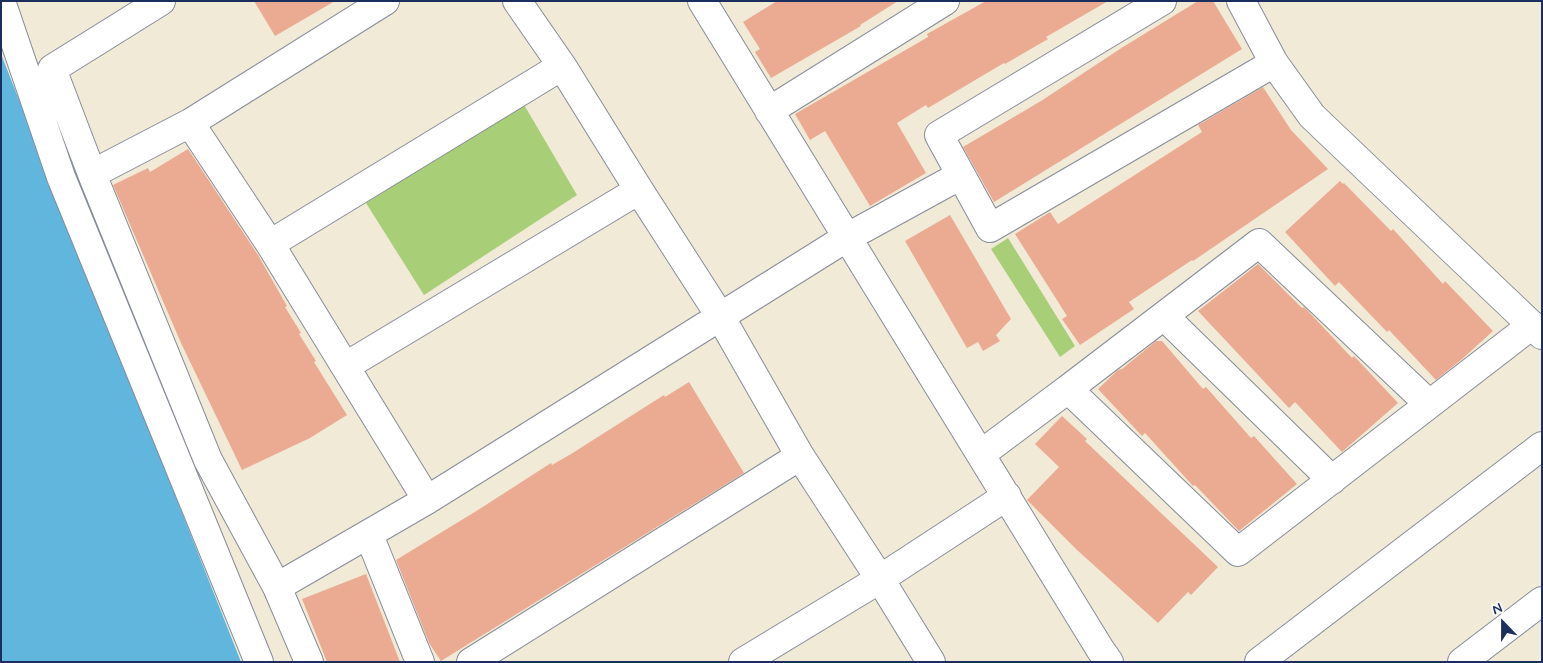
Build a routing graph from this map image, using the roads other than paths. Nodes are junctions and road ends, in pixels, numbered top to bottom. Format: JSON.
{"nodes":[{"id":1,"x":2,"y":1,"type":"edge"},
{"id":2,"x":161,"y":1,"type":"edge"},
{"id":3,"x":385,"y":1,"type":"edge"},
{"id":4,"x":517,"y":1,"type":"edge"},
{"id":5,"x":945,"y":1,"type":"edge"},
{"id":6,"x":1162,"y":1,"type":"edge"},
{"id":7,"x":1241,"y":1,"type":"edge"},
{"id":8,"x":712,"y":5,"type":"edge"},
{"id":9,"x":1274,"y":63,"type":"junction"},
{"id":10,"x":562,"y":66,"type":"junction"},
{"id":11,"x":769,"y":111,"type":"junction"},
{"id":12,"x":190,"y":123,"type":"junction"},
{"id":13,"x":92,"y":174,"type":"junction"},
{"id":14,"x":961,"y":175,"type":"junction"},
{"id":15,"x":639,"y":190,"type":"junction"},
{"id":16,"x":846,"y":238,"type":"junction"},
{"id":17,"x":270,"y":244,"type":"junction"},
{"id":18,"x":720,"y":316,"type":"junction"},
{"id":19,"x":1164,"y":316,"type":"junction"},
{"id":20,"x":1537,"y":330,"type":"edge"},
{"id":21,"x":346,"y":366,"type":"junction"},
{"id":22,"x":1068,"y":389,"type":"junction"},
{"id":23,"x":1429,"y":404,"type":"junction"},
{"id":24,"x":1542,"y":446,"type":"edge"},
{"id":25,"x":981,"y":454,"type":"junction"},
{"id":26,"x":800,"y":456,"type":"junction"},
{"id":27,"x":1332,"y":480,"type":"junction"},
{"id":28,"x":1007,"y":496,"type":"junction"},
{"id":29,"x":427,"y":500,"type":"junction"},
{"id":30,"x":369,"y":535,"type":"junction"},
{"id":31,"x":880,"y":579,"type":"junction"},
{"id":32,"x":277,"y":587,"type":"junction"},
{"id":33,"x":1542,"y":600,"type":"edge"},
{"id":34,"x":259,"y":662,"type":"edge"},
{"id":35,"x":309,"y":662,"type":"edge"},
{"id":36,"x":420,"y":662,"type":"edge"},
{"id":37,"x":471,"y":662,"type":"edge"},
{"id":38,"x":743,"y":662,"type":"edge"},
{"id":39,"x":931,"y":662,"type":"edge"},
{"id":40,"x":1110,"y":662,"type":"edge"},
{"id":41,"x":1259,"y":662,"type":"edge"},
{"id":42,"x":1462,"y":662,"type":"edge"}],
"edges":[{"from":1,"to":34,"type":"street"},
{"from":2,"to":13,"type":"street"},
{"from":3,"to":12,"type":"street"},
{"from":4,"to":10,"type":"street"},
{"from":5,"to":11,"type":"street"},
{"from":6,"to":14,"type":"street"},
{"from":7,"to":9,"type":"street"},
{"from":8,"to":11,"type":"street"},
{"from":9,"to":14,"type":"street"},
{"from":9,"to":20,"type":"street"},
{"from":10,"to":15,"type":"street"},
{"from":10,"to":17,"type":"street"},
{"from":11,"to":16,"type":"street"},
{"from":12,"to":13,"type":"street"},
{"from":12,"to":17,"type":"street"},
{"from":13,"to":32,"type":"street"},
{"from":14,"to":16,"type":"street"},
{"from":15,"to":18,"type":"street"},
{"from":15,"to":21,"type":"street"},
{"from":16,"to":18,"type":"street"},
{"from":16,"to":25,"type":"street"},
{"from":17,"to":21,"type":"street"},
{"from":18,"to":26,"type":"street"},
{"from":18,"to":29,"type":"street"},
{"from":19,"to":22,"type":"street"},
{"from":19,"to":23,"type":"street"},
{"from":19,"to":27,"type":"street"},
{"from":20,"to":23,"type":"street"},
{"from":21,"to":29,"type":"street"},
{"from":22,"to":25,"type":"street"},
{"from":22,"to":27,"type":"street"},
{"from":23,"to":27,"type":"street"},
{"from":24,"to":41,"type":"street"},
{"from":25,"to":28,"type":"street"},
{"from":26,"to":31,"type":"street"},
{"from":26,"to":37,"type":"street"},
{"from":28,"to":31,"type":"street"},
{"from":28,"to":40,"type":"street"},
{"from":29,"to":30,"type":"street"},
{"from":30,"to":32,"type":"street"},
{"from":30,"to":36,"type":"street"},
{"from":31,"to":38,"type":"street"},
{"from":31,"to":39,"type":"street"},
{"from":32,"to":35,"type":"street"},
{"from":33,"to":42,"type":"street"}]}
